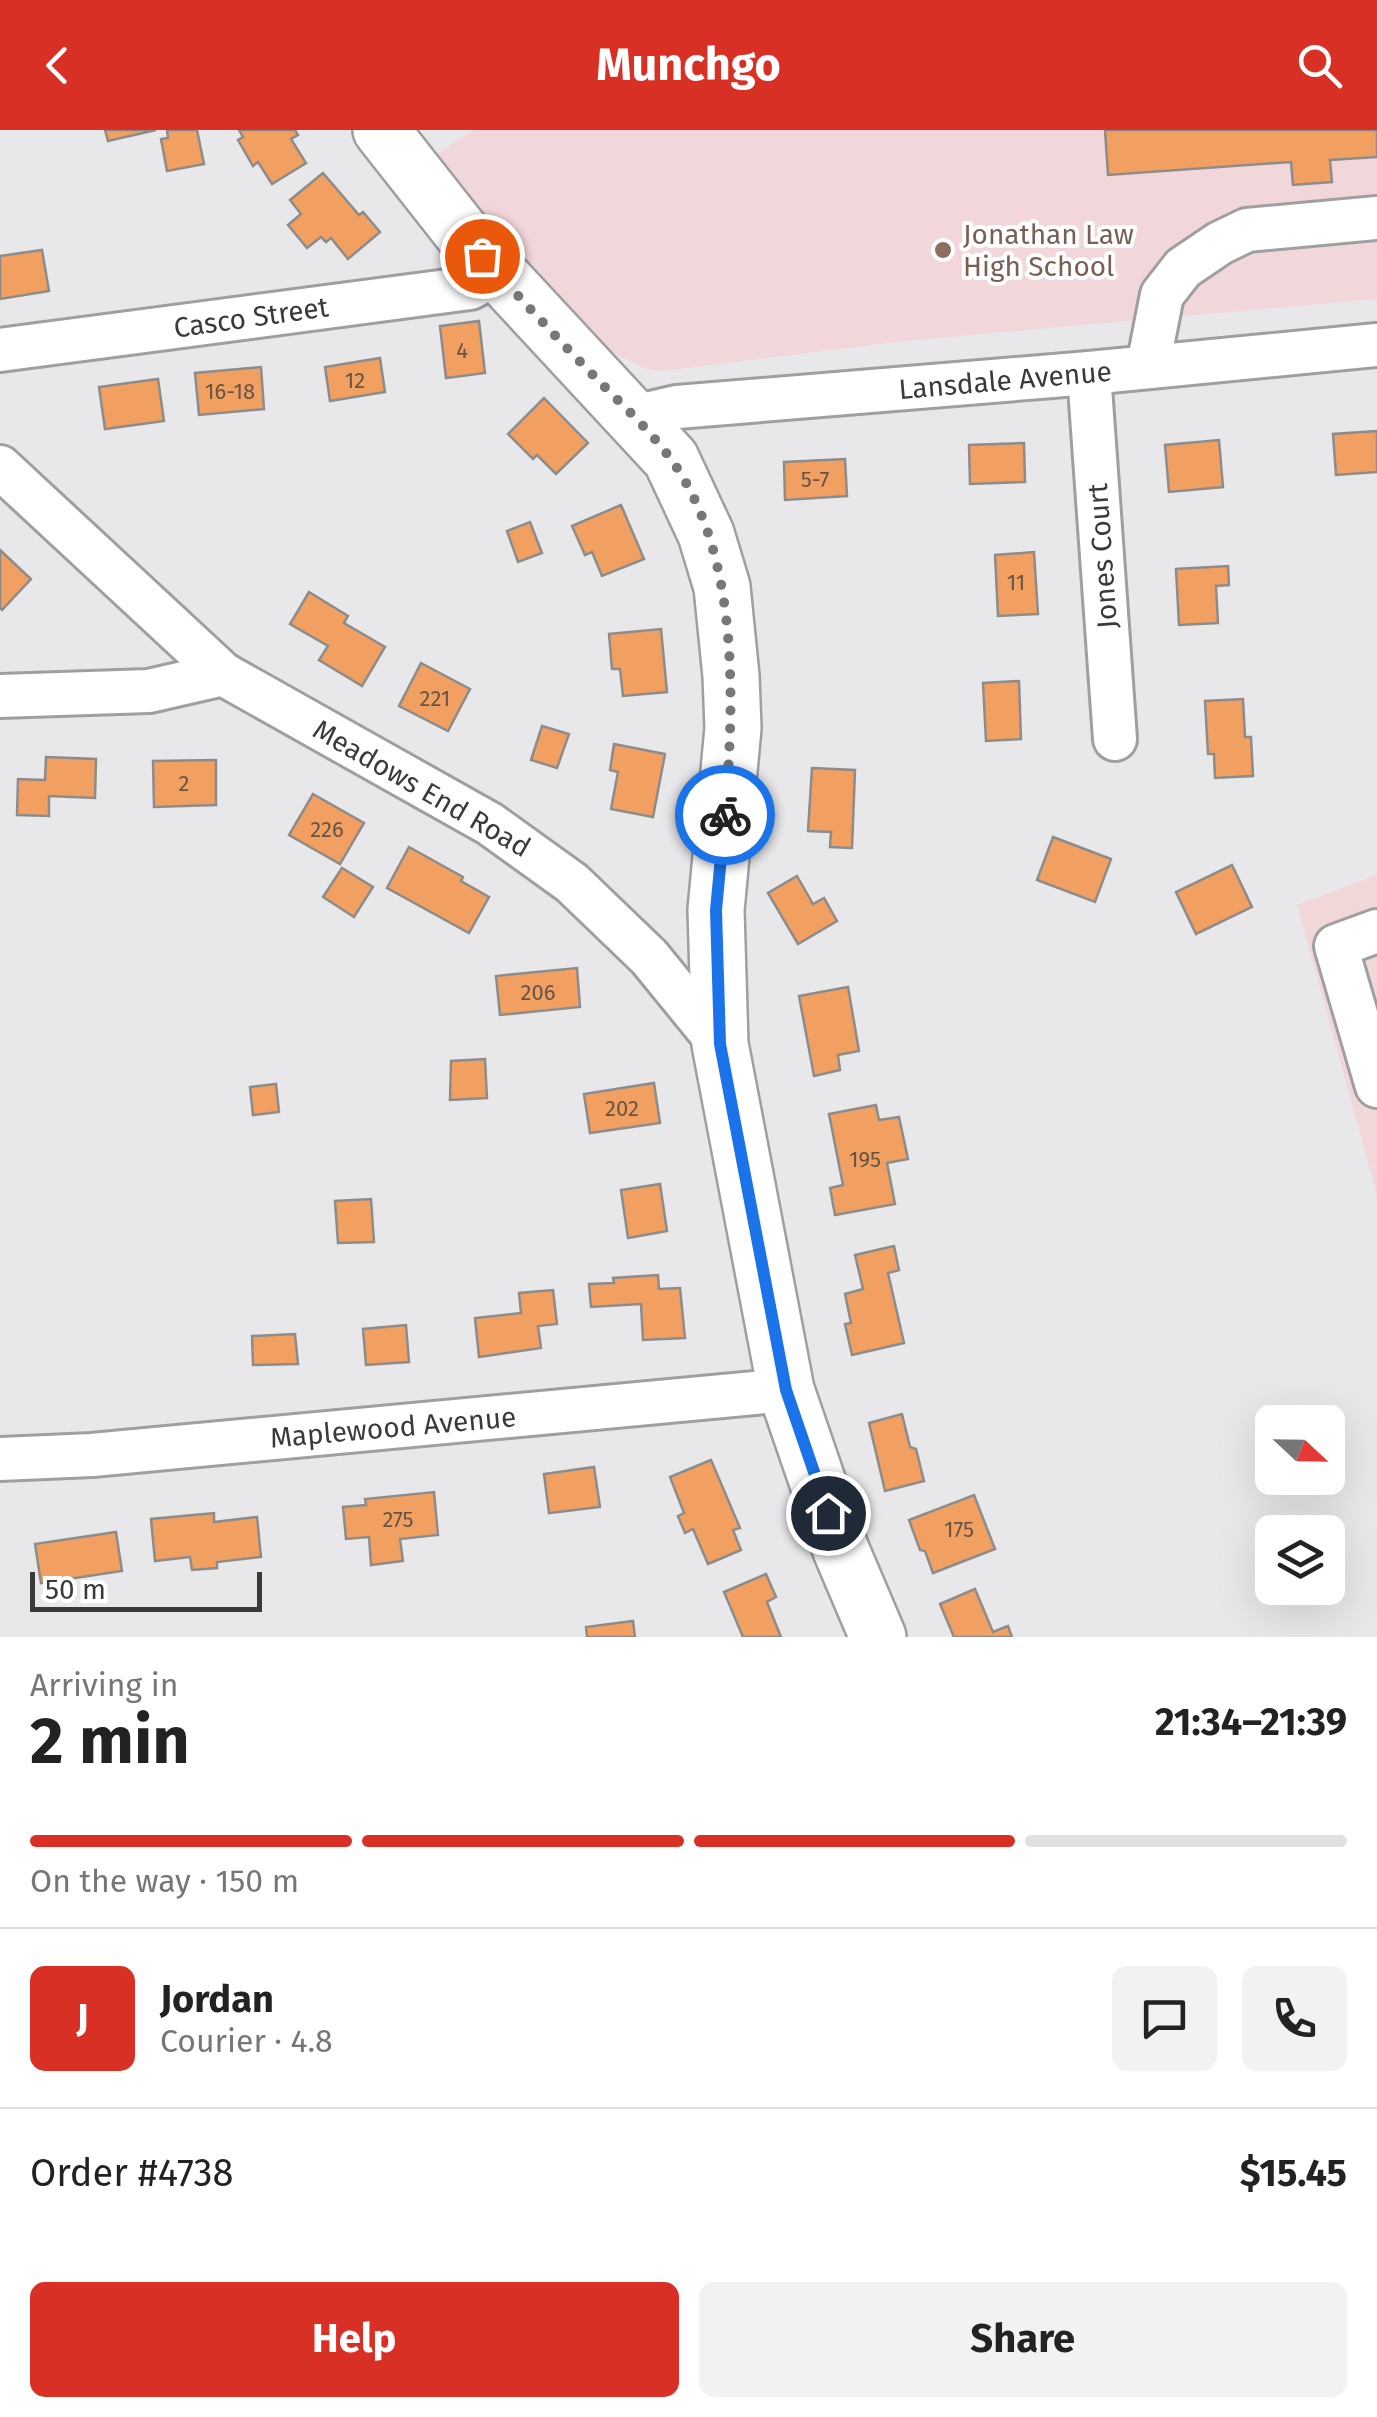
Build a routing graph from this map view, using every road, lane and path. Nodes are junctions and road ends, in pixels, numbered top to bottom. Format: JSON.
{"nodes":[{"id":1,"x":380,"y":130,"type":"edge"},
{"id":2,"x":1377,"y":218,"type":"edge"},
{"id":3,"x":498,"y":274,"type":"junction"},
{"id":4,"x":1377,"y":345,"type":"edge"},
{"id":5,"x":0,"y":350,"type":"edge"},
{"id":6,"x":1148,"y":366,"type":"junction"},
{"id":7,"x":1089,"y":373,"type":"junction"},
{"id":8,"x":634,"y":417,"type":"junction"},
{"id":9,"x":0,"y":467,"type":"edge"},
{"id":10,"x":224,"y":674,"type":"junction"},
{"id":11,"x":0,"y":696,"type":"edge"},
{"id":12,"x":1115,"y":739,"type":"dead end"},
{"id":13,"x":1377,"y":932,"type":"edge"},
{"id":14,"x":720,"y":1044,"type":"junction"},
{"id":15,"x":1377,"y":1086,"type":"edge"},
{"id":16,"x":786,"y":1390,"type":"junction"},
{"id":17,"x":0,"y":1460,"type":"edge"},
{"id":18,"x":878,"y":1637,"type":"edge"}],
"edges":[{"from":1,"to":3,"type":"main road"},
{"from":2,"to":6,"type":"street"},
{"from":3,"to":5,"type":"street","name":"Casco Street"},
{"from":3,"to":8,"type":"main road"},
{"from":4,"to":6,"type":"street","name":"Lansdale Avenue"},
{"from":6,"to":7,"type":"street","name":"Lansdale Avenue"},
{"from":7,"to":8,"type":"street","name":"Lansdale Avenue"},
{"from":7,"to":12,"type":"street","name":"Jones Court"},
{"from":8,"to":14,"type":"main road"},
{"from":9,"to":10,"type":"street","name":"Meadows End Road"},
{"from":10,"to":11,"type":"street"},
{"from":10,"to":14,"type":"street","name":"Meadows End Road"},
{"from":13,"to":15,"type":"street"},
{"from":14,"to":16,"type":"main road","name":"Meadows End Road"},
{"from":16,"to":17,"type":"street","name":"Maplewood Avenue"},
{"from":16,"to":18,"type":"main road","name":"Meadows End Road"}]}
